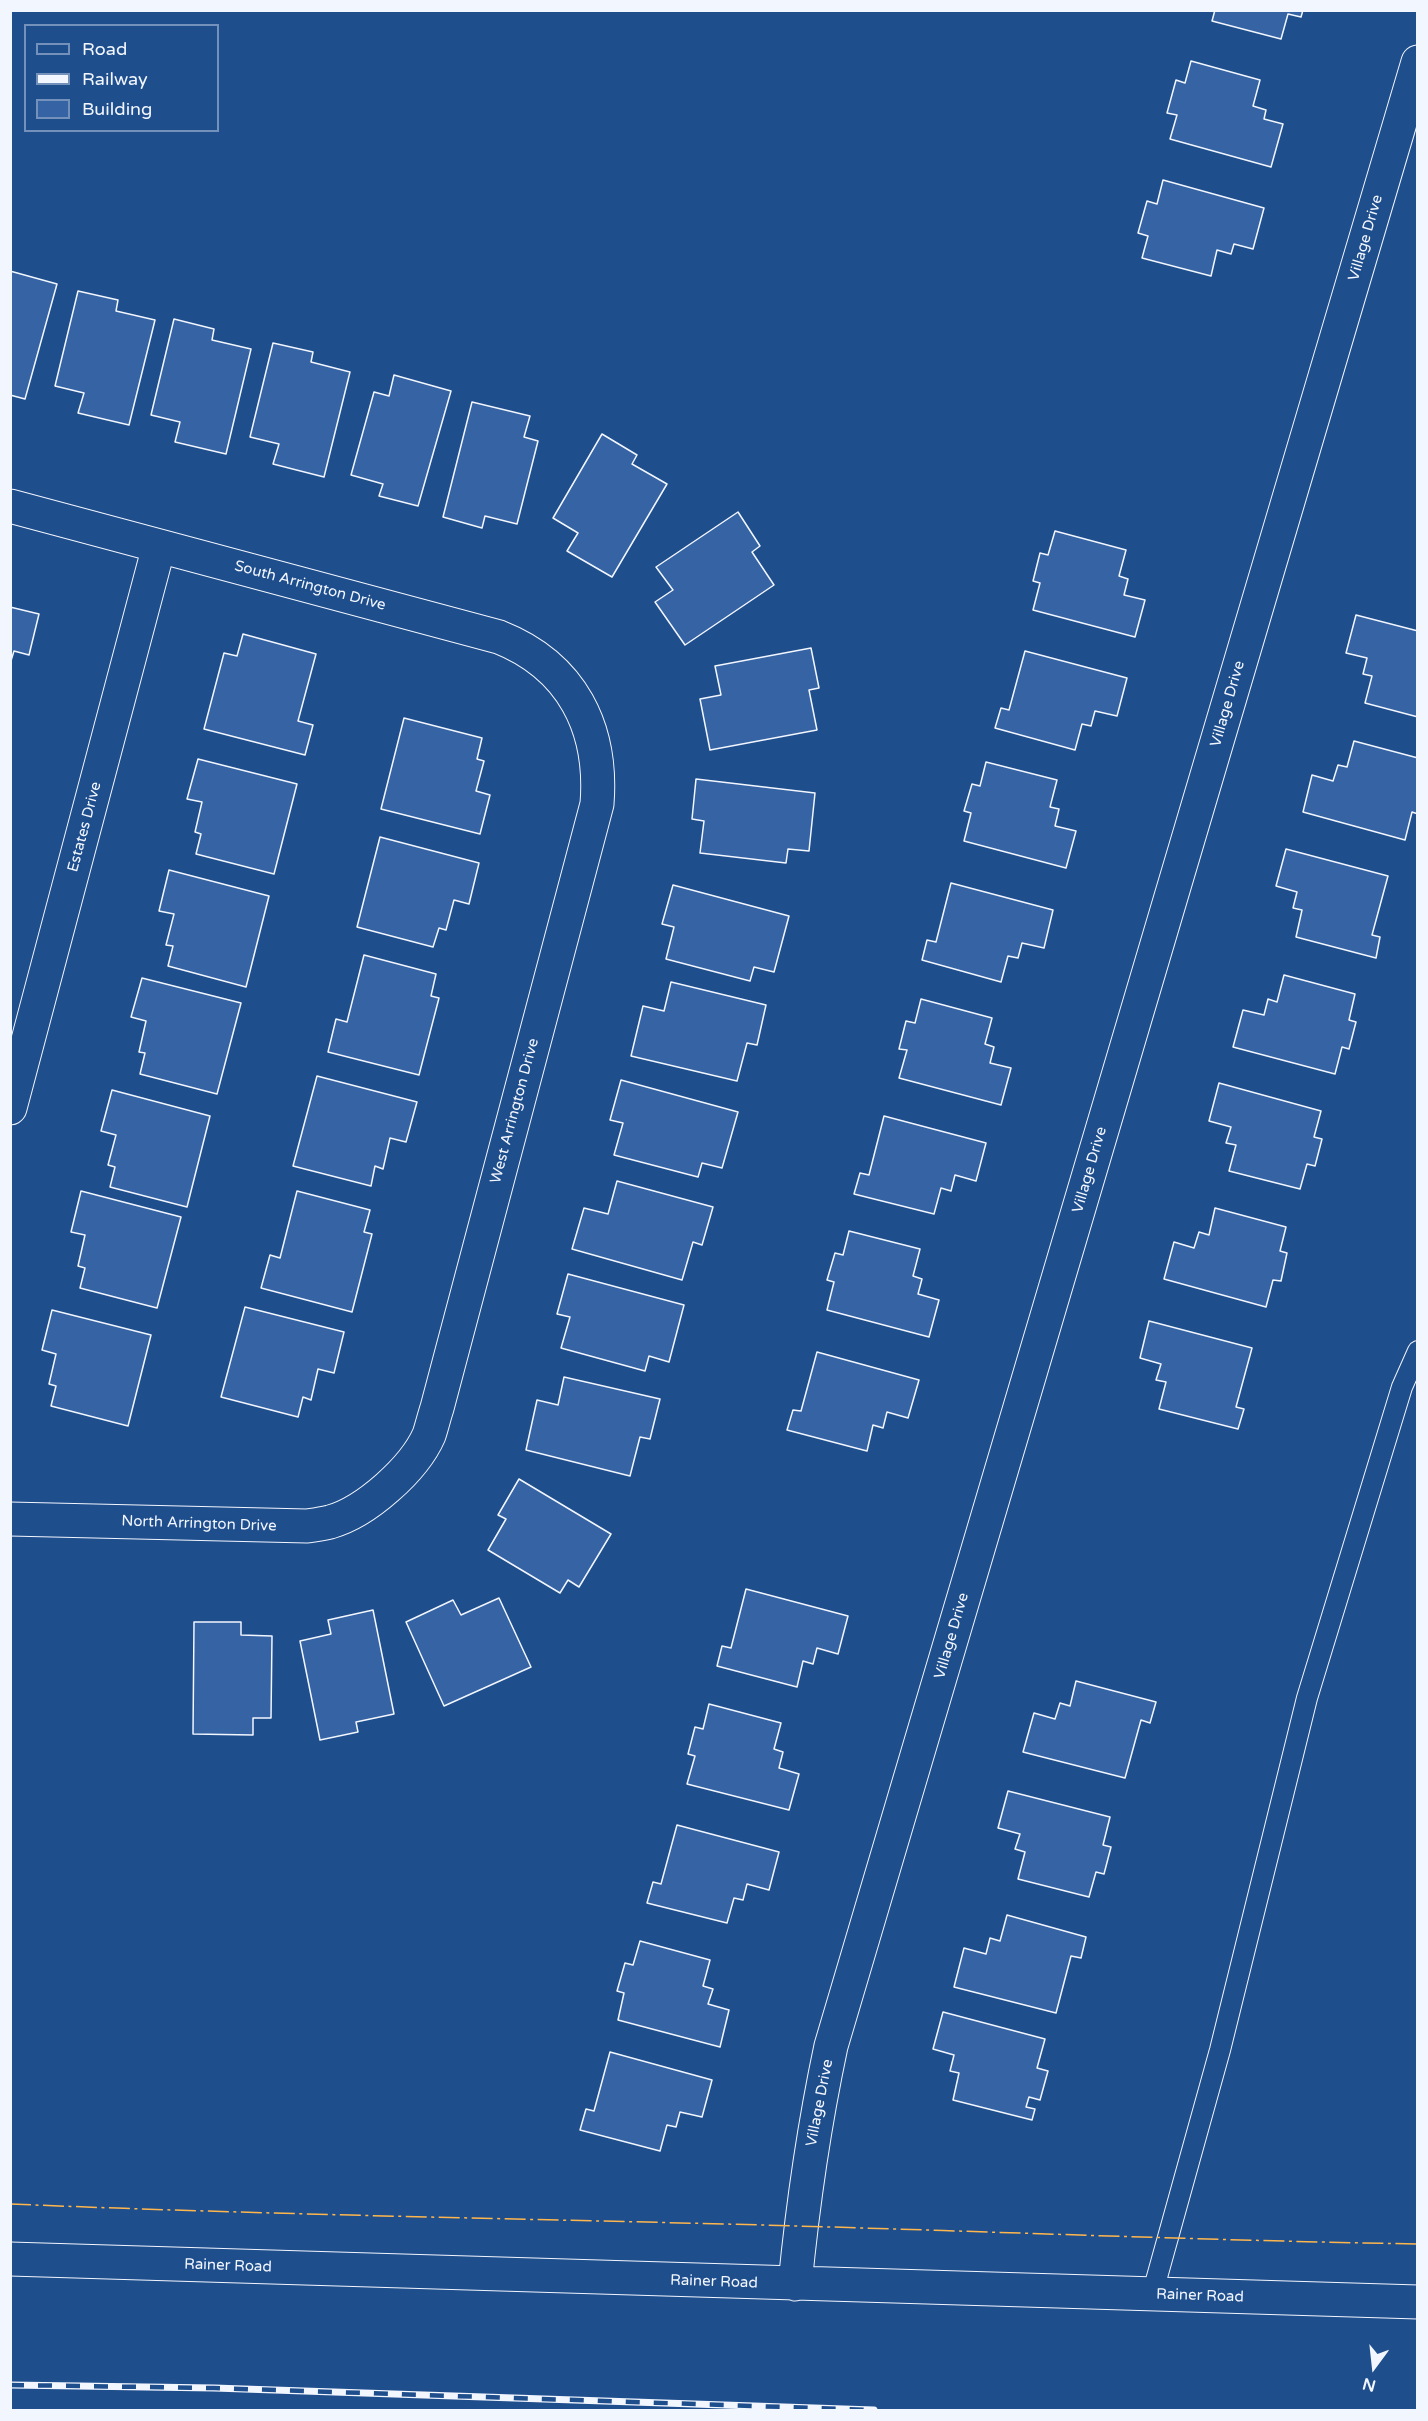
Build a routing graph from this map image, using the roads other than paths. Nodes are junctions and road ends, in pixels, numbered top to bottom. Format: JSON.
{"nodes":[{"id":1,"x":1417,"y":66,"type":"edge"},
{"id":2,"x":10,"y":506,"type":"edge"},
{"id":3,"x":159,"y":546,"type":"junction"},
{"id":4,"x":583,"y":709,"type":"joint"},
{"id":5,"x":10,"y":1108,"type":"edge"},
{"id":6,"x":1418,"y":1351,"type":"edge"},
{"id":7,"x":379,"y":1495,"type":"joint"},
{"id":8,"x":10,"y":1519,"type":"edge"},
{"id":9,"x":10,"y":2259,"type":"edge"},
{"id":10,"x":795,"y":2284,"type":"junction"},
{"id":11,"x":1152,"y":2295,"type":"junction"},
{"id":12,"x":1418,"y":2302,"type":"edge"}],
"edges":[{"from":1,"to":10,"type":"street","name":"Village Drive"},
{"from":2,"to":3,"type":"street","name":"South Arrington Drive"},
{"from":3,"to":4,"type":"street","name":"South Arrington Drive"},
{"from":3,"to":5,"type":"street","name":"Estates Drive"},
{"from":4,"to":7,"type":"street","name":"West Arrington Drive"},
{"from":6,"to":11,"type":"lane"},
{"from":7,"to":8,"type":"street","name":"North Arrington Drive"},
{"from":9,"to":10,"type":"street","name":"Rainer Road"},
{"from":10,"to":11,"type":"street","name":"Rainer Road"},
{"from":11,"to":12,"type":"street","name":"Rainer Road"}]}
